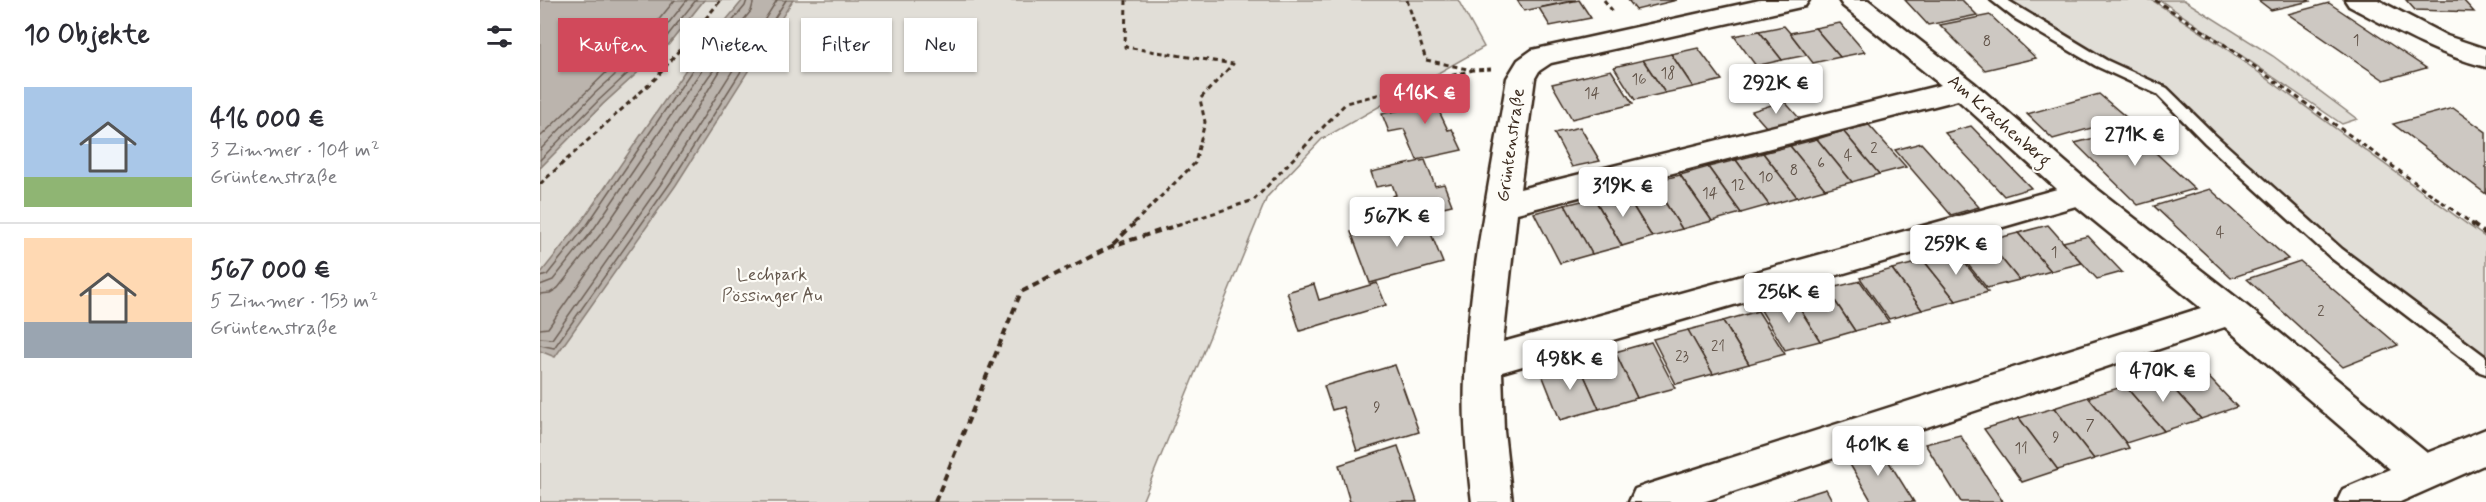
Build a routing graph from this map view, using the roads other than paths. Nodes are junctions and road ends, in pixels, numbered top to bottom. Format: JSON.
{"nodes":[{"id":1,"x":1796,"y":0,"type":"edge"},
{"id":2,"x":1852,"y":0,"type":"edge"},
{"id":3,"x":1998,"y":0,"type":"edge"},
{"id":4,"x":2358,"y":0,"type":"edge"},
{"id":5,"x":2486,"y":58,"type":"edge"},
{"id":6,"x":1964,"y":89,"type":"junction"},
{"id":7,"x":2081,"y":193,"type":"junction"},
{"id":8,"x":1502,"y":205,"type":"junction"},
{"id":9,"x":2230,"y":312,"type":"junction"},
{"id":10,"x":1484,"y":362,"type":"junction"},
{"id":11,"x":2486,"y":368,"type":"edge"},
{"id":12,"x":2486,"y":446,"type":"edge"},
{"id":13,"x":2424,"y":474,"type":"junction"},
{"id":14,"x":1492,"y":502,"type":"edge"},
{"id":15,"x":1649,"y":502,"type":"edge"},
{"id":16,"x":2357,"y":502,"type":"edge"}],
"edges":[{"from":1,"to":8,"type":"street","name":"Grüntenstraße"},
{"from":2,"to":6,"type":"street","name":"Am Krachenberg"},
{"from":3,"to":11,"type":"lane"},
{"from":4,"to":5,"type":"street"},
{"from":6,"to":7,"type":"street","name":"Am Krachenberg"},
{"from":6,"to":8,"type":"street"},
{"from":7,"to":9,"type":"street","name":"Am Krachenberg"},
{"from":7,"to":10,"type":"street"},
{"from":8,"to":10,"type":"street","name":"Grüntenstraße"},
{"from":9,"to":13,"type":"street","name":"Am Krachenberg"},
{"from":9,"to":15,"type":"street"},
{"from":10,"to":14,"type":"street","name":"Grüntenstraße"},
{"from":12,"to":13,"type":"street"},
{"from":13,"to":16,"type":"street"}]}
